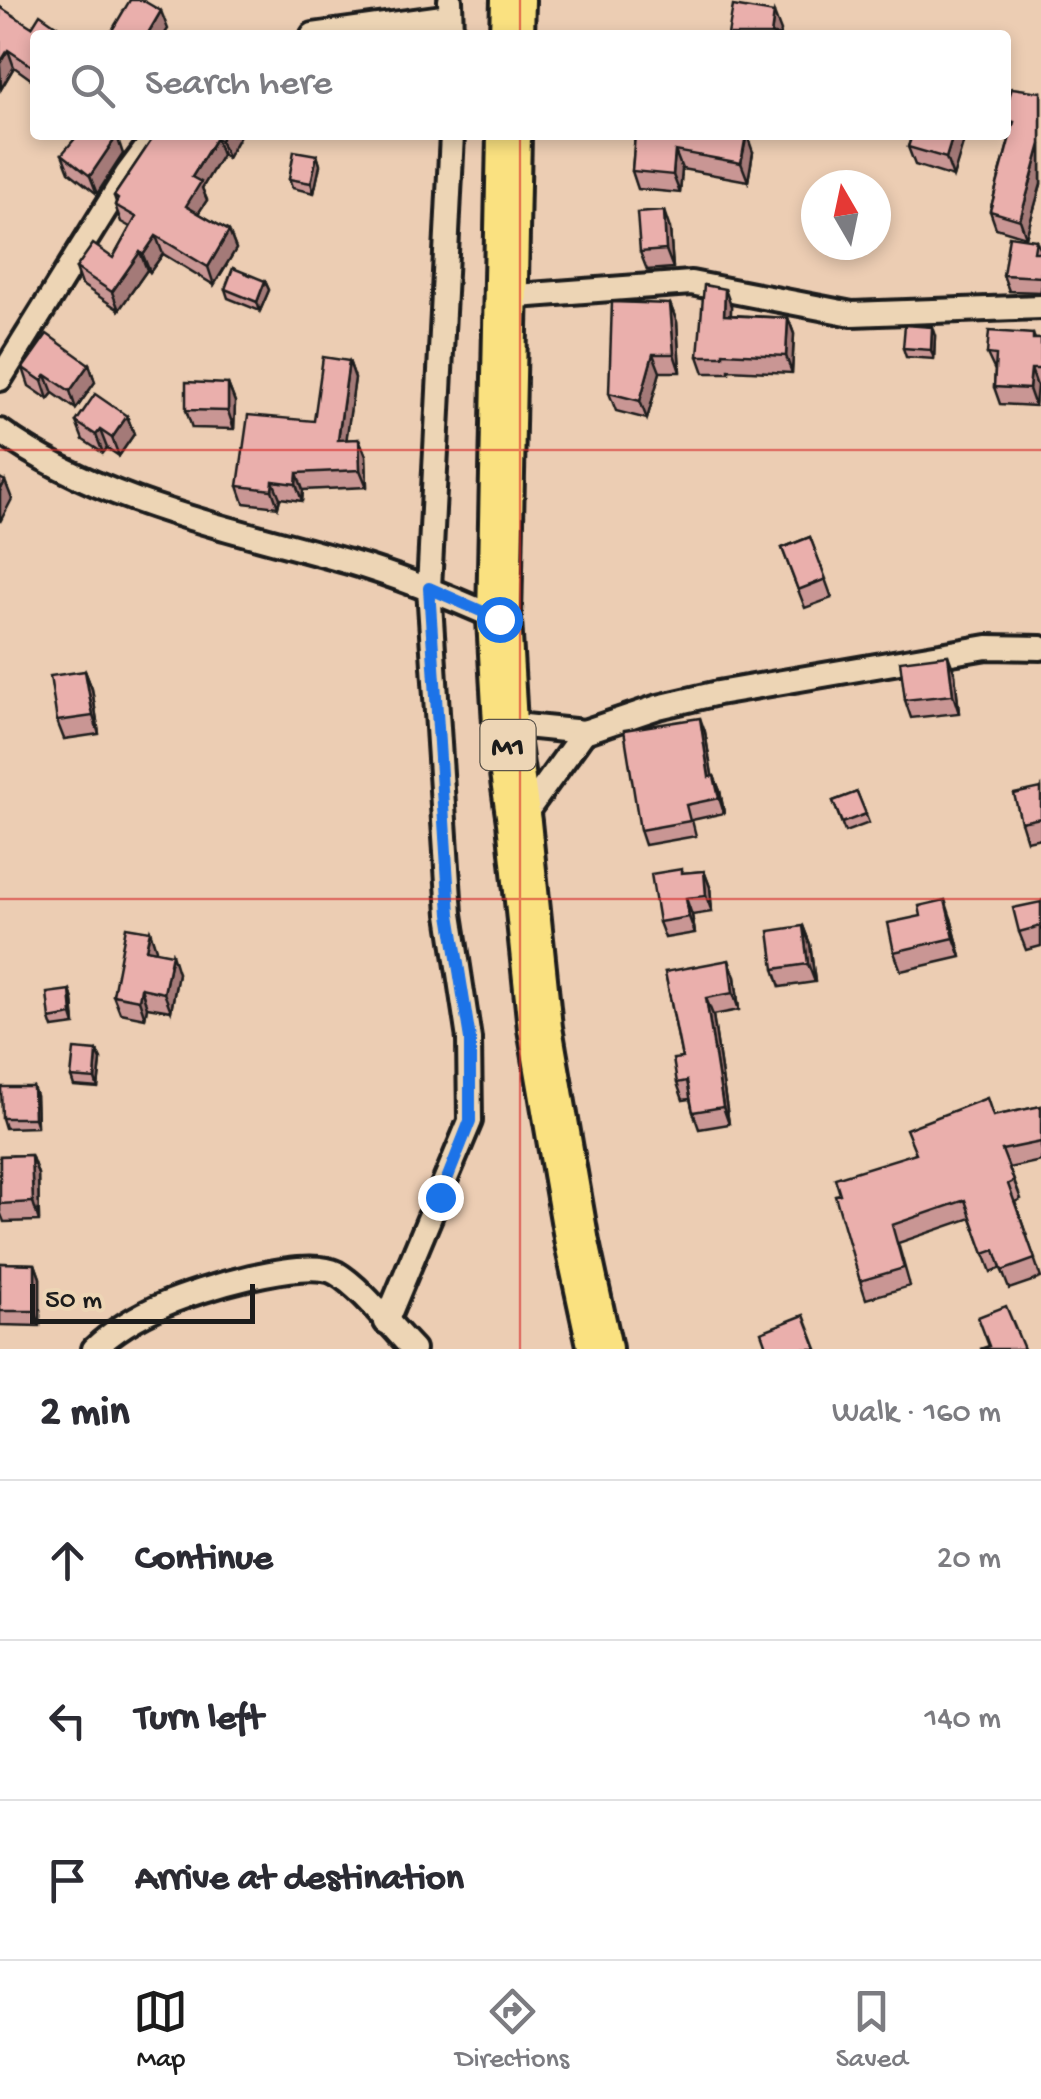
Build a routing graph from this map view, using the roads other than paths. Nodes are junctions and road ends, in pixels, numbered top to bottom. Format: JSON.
{"nodes":[{"id":1,"x":514,"y":0,"type":"edge"},
{"id":2,"x":450,"y":17,"type":"edge"},
{"id":3,"x":350,"y":30,"type":"edge"},
{"id":4,"x":512,"y":30,"type":"edge"},
{"id":5,"x":152,"y":140,"type":"edge"},
{"id":6,"x":452,"y":140,"type":"edge"},
{"id":7,"x":509,"y":140,"type":"edge"},
{"id":8,"x":504,"y":298,"type":"junction"},
{"id":9,"x":1041,"y":307,"type":"edge"},
{"id":10,"x":0,"y":379,"type":"edge"},
{"id":11,"x":1,"y":434,"type":"edge"},
{"id":12,"x":429,"y":588,"type":"junction"},
{"id":13,"x":499,"y":619,"type":"junction"},
{"id":14,"x":1041,"y":648,"type":"edge"},
{"id":15,"x":505,"y":724,"type":"junction"},
{"id":16,"x":584,"y":732,"type":"junction"},
{"id":17,"x":519,"y":822,"type":"junction"},
{"id":18,"x":386,"y":1322,"type":"junction"},
{"id":19,"x":94,"y":1349,"type":"edge"},
{"id":20,"x":412,"y":1349,"type":"edge"},
{"id":21,"x":600,"y":1349,"type":"edge"}],
"edges":[{"from":1,"to":4,"type":"highway"},
{"from":2,"to":3,"type":"street"},
{"from":5,"to":10,"type":"street"},
{"from":6,"to":12,"type":"street"},
{"from":7,"to":8,"type":"highway","number":"M1"},
{"from":8,"to":9,"type":"street"},
{"from":8,"to":13,"type":"highway","number":"M1"},
{"from":11,"to":12,"type":"street"},
{"from":12,"to":13,"type":"street"},
{"from":12,"to":18,"type":"street"},
{"from":13,"to":15,"type":"highway","number":"M1"},
{"from":14,"to":16,"type":"street"},
{"from":15,"to":16,"type":"street"},
{"from":15,"to":17,"type":"highway","number":"M1"},
{"from":16,"to":17,"type":"street"},
{"from":17,"to":21,"type":"highway","number":"M1"},
{"from":18,"to":19,"type":"street"},
{"from":18,"to":20,"type":"street"}]}
